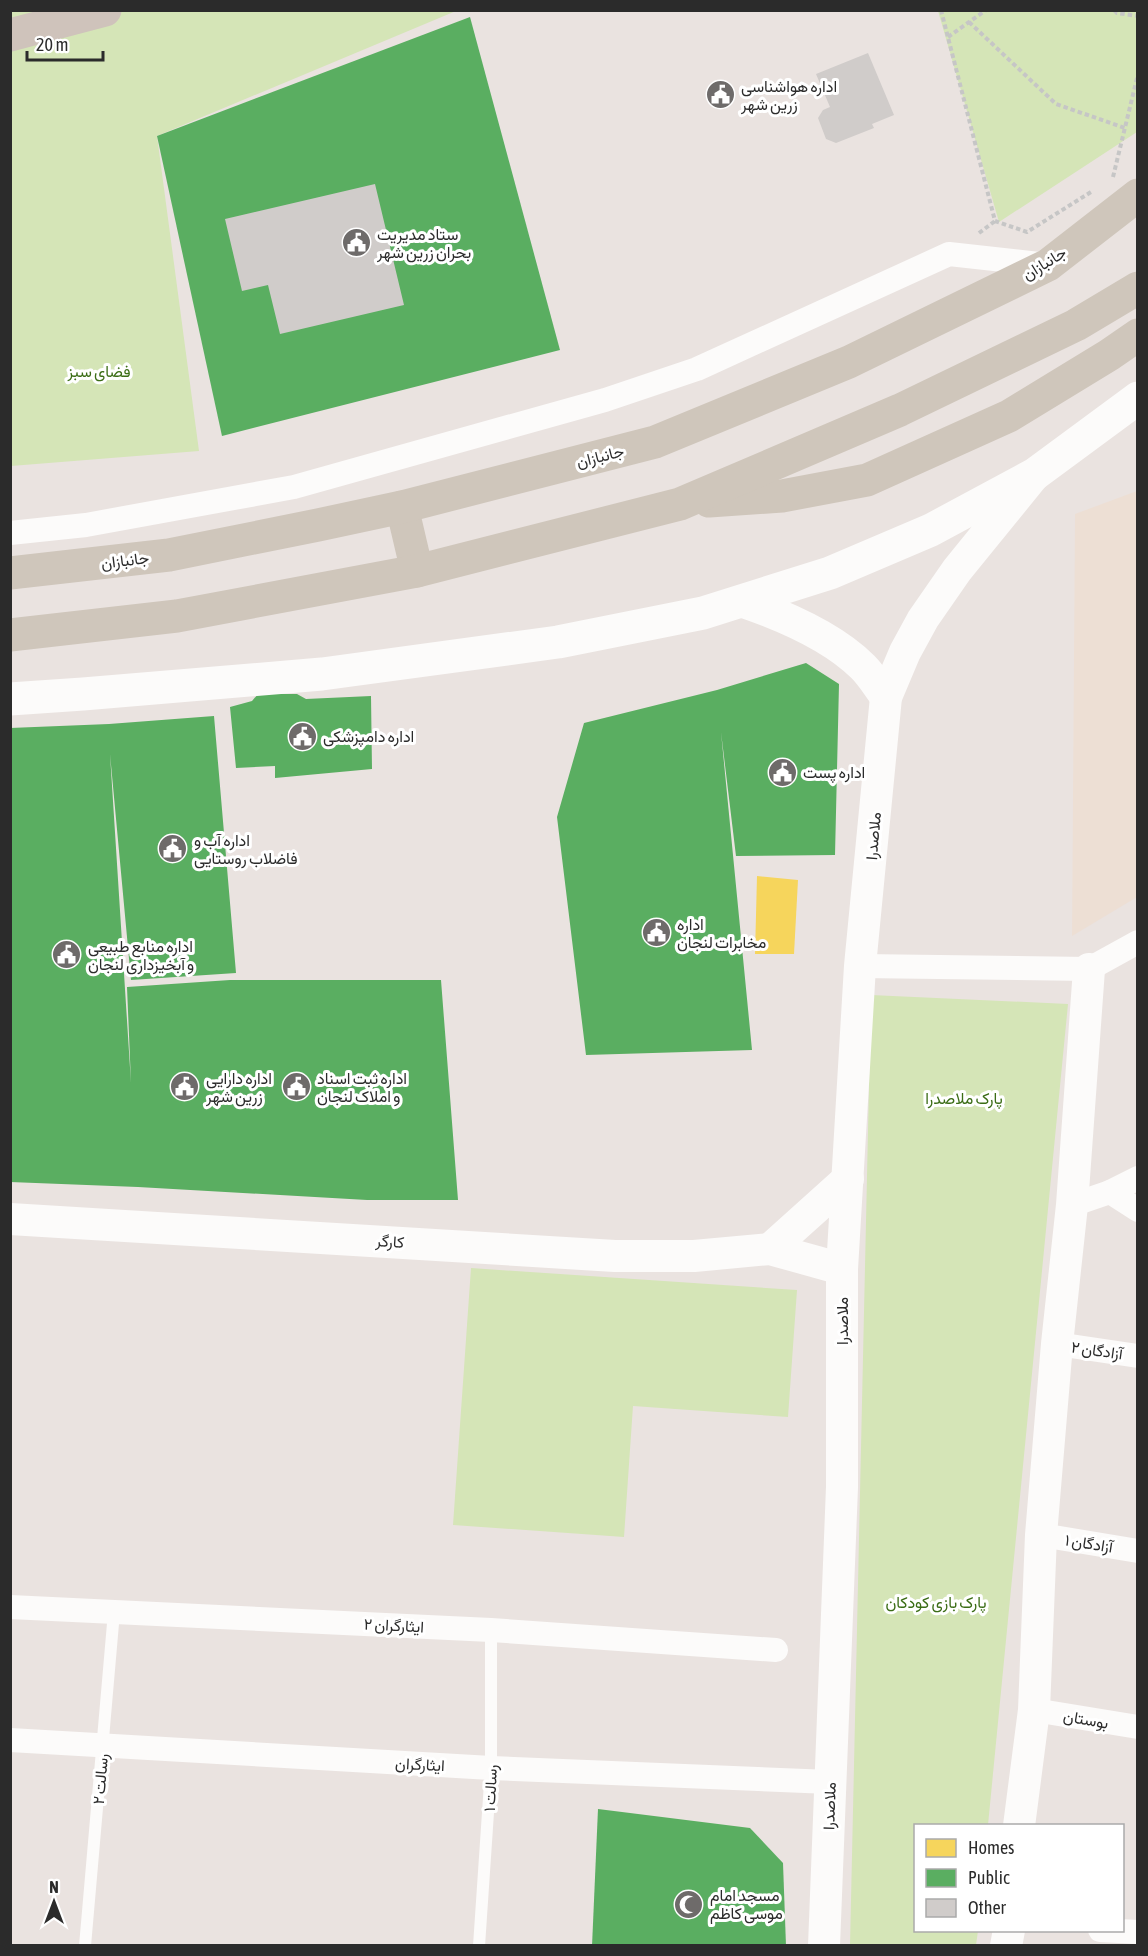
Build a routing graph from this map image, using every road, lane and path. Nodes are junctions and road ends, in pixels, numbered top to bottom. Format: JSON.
{"nodes":[{"id":1,"x":105,"y":10,"type":"edge"},
{"id":2,"x":941,"y":10,"type":"edge"},
{"id":3,"x":986,"y":10,"type":"edge"},
{"id":4,"x":1114,"y":10,"type":"edge"},
{"id":5,"x":1137,"y":16,"type":"edge"},
{"id":6,"x":969,"y":21,"type":"junction"},
{"id":7,"x":10,"y":35,"type":"edge"},
{"id":8,"x":948,"y":37,"type":"junction"},
{"id":9,"x":1137,"y":74,"type":"edge"},
{"id":10,"x":1125,"y":128,"type":"junction"},
{"id":11,"x":1129,"y":184,"type":"edge"},
{"id":12,"x":1094,"y":190,"type":"dead end"},
{"id":13,"x":1048,"y":265,"type":"junction"},
{"id":14,"x":1137,"y":288,"type":"edge"},
{"id":15,"x":1137,"y":335,"type":"edge"},
{"id":16,"x":1137,"y":398,"type":"edge"},
{"id":17,"x":1035,"y":474,"type":"junction"},
{"id":18,"x":680,"y":504,"type":"junction"},
{"id":19,"x":402,"y":507,"type":"junction"},
{"id":20,"x":10,"y":533,"type":"edge"},
{"id":21,"x":417,"y":571,"type":"junction"},
{"id":22,"x":10,"y":573,"type":"edge"},
{"id":23,"x":741,"y":601,"type":"junction"},
{"id":24,"x":10,"y":635,"type":"edge"},
{"id":25,"x":886,"y":697,"type":"junction"},
{"id":26,"x":10,"y":699,"type":"edge"},
{"id":27,"x":1137,"y":942,"type":"edge"},
{"id":28,"x":860,"y":966,"type":"junction"},
{"id":29,"x":1089,"y":969,"type":"junction"},
{"id":30,"x":1137,"y":1178,"type":"edge"},
{"id":31,"x":848,"y":1179,"type":"junction"},
{"id":32,"x":1110,"y":1192,"type":"junction"},
{"id":33,"x":1072,"y":1206,"type":"junction"},
{"id":34,"x":1137,"y":1210,"type":"edge"},
{"id":35,"x":10,"y":1219,"type":"edge"},
{"id":36,"x":770,"y":1249,"type":"junction"},
{"id":37,"x":842,"y":1269,"type":"junction"},
{"id":38,"x":1057,"y":1344,"type":"junction"},
{"id":39,"x":1137,"y":1356,"type":"edge"},
{"id":40,"x":1041,"y":1535,"type":"junction"},
{"id":41,"x":1137,"y":1551,"type":"edge"},
{"id":42,"x":10,"y":1608,"type":"edge"},
{"id":43,"x":114,"y":1612,"type":"junction"},
{"id":44,"x":491,"y":1630,"type":"junction"},
{"id":45,"x":776,"y":1650,"type":"dead end"},
{"id":46,"x":1034,"y":1710,"type":"junction"},
{"id":47,"x":1137,"y":1727,"type":"edge"},
{"id":48,"x":10,"y":1740,"type":"edge"},
{"id":49,"x":104,"y":1746,"type":"junction"},
{"id":50,"x":491,"y":1768,"type":"junction"},
{"id":51,"x":830,"y":1782,"type":"junction"},
{"id":52,"x":1019,"y":1824,"type":"edge"},
{"id":53,"x":85,"y":1946,"type":"edge"},
{"id":54,"x":479,"y":1946,"type":"edge"},
{"id":55,"x":824,"y":1946,"type":"edge"}],
"edges":[{"from":1,"to":7,"type":"highway"},
{"from":2,"to":8,"type":"path"},
{"from":3,"to":6,"type":"path"},
{"from":4,"to":5,"type":"path"},
{"from":6,"to":8,"type":"path"},
{"from":6,"to":10,"type":"path"},
{"from":8,"to":12,"type":"path"},
{"from":9,"to":10,"type":"path"},
{"from":10,"to":11,"type":"path"},
{"from":11,"to":13,"type":"main road","name":"جانبازان"},
{"from":13,"to":19,"type":"main road","name":"جانبازان"},
{"from":13,"to":20,"type":"street"},
{"from":14,"to":18,"type":"main road"},
{"from":15,"to":18,"type":"main road"},
{"from":16,"to":17,"type":"main road"},
{"from":17,"to":23,"type":"main road"},
{"from":17,"to":25,"type":"street","name":"ملاصدرا"},
{"from":18,"to":21,"type":"main road"},
{"from":19,"to":21,"type":"main road"},
{"from":19,"to":22,"type":"main road","name":"جانبازان"},
{"from":21,"to":24,"type":"main road"},
{"from":23,"to":25,"type":"street"},
{"from":23,"to":26,"type":"main road"},
{"from":25,"to":28,"type":"street","name":"ملاصدرا"},
{"from":27,"to":29,"type":"street"},
{"from":28,"to":29,"type":"street"},
{"from":28,"to":31,"type":"street","name":"ملاصدرا"},
{"from":29,"to":33,"type":"street"},
{"from":30,"to":32,"type":"street"},
{"from":31,"to":36,"type":"street"},
{"from":31,"to":37,"type":"street","name":"ملاصدرا"},
{"from":32,"to":33,"type":"street"},
{"from":32,"to":34,"type":"street"},
{"from":33,"to":38,"type":"street"},
{"from":35,"to":36,"type":"street","name":"کارگر"},
{"from":36,"to":37,"type":"street","name":"کارگر"},
{"from":37,"to":51,"type":"street","name":"ملاصدرا"},
{"from":38,"to":39,"type":"street","name":"آزادگان ۲"},
{"from":38,"to":40,"type":"street"},
{"from":40,"to":41,"type":"street","name":"آزادگان ۱"},
{"from":40,"to":46,"type":"street"},
{"from":42,"to":43,"type":"street","name":"ایثارگران ۲"},
{"from":43,"to":44,"type":"street","name":"ایثارگران ۲"},
{"from":43,"to":49,"type":"lane","name":"رسالت ۲"},
{"from":44,"to":45,"type":"street","name":"ایثارگران ۲"},
{"from":44,"to":50,"type":"lane","name":"رسالت ۱"},
{"from":46,"to":47,"type":"street","name":"بوستان"},
{"from":46,"to":52,"type":"street"},
{"from":48,"to":49,"type":"street","name":"ایثارگران"},
{"from":49,"to":50,"type":"street","name":"ایثارگران"},
{"from":49,"to":53,"type":"lane","name":"رسالت ۲"},
{"from":50,"to":51,"type":"street","name":"ایثارگران"},
{"from":50,"to":54,"type":"lane","name":"رسالت ۱"},
{"from":51,"to":55,"type":"street","name":"ملاصدرا"}]}
